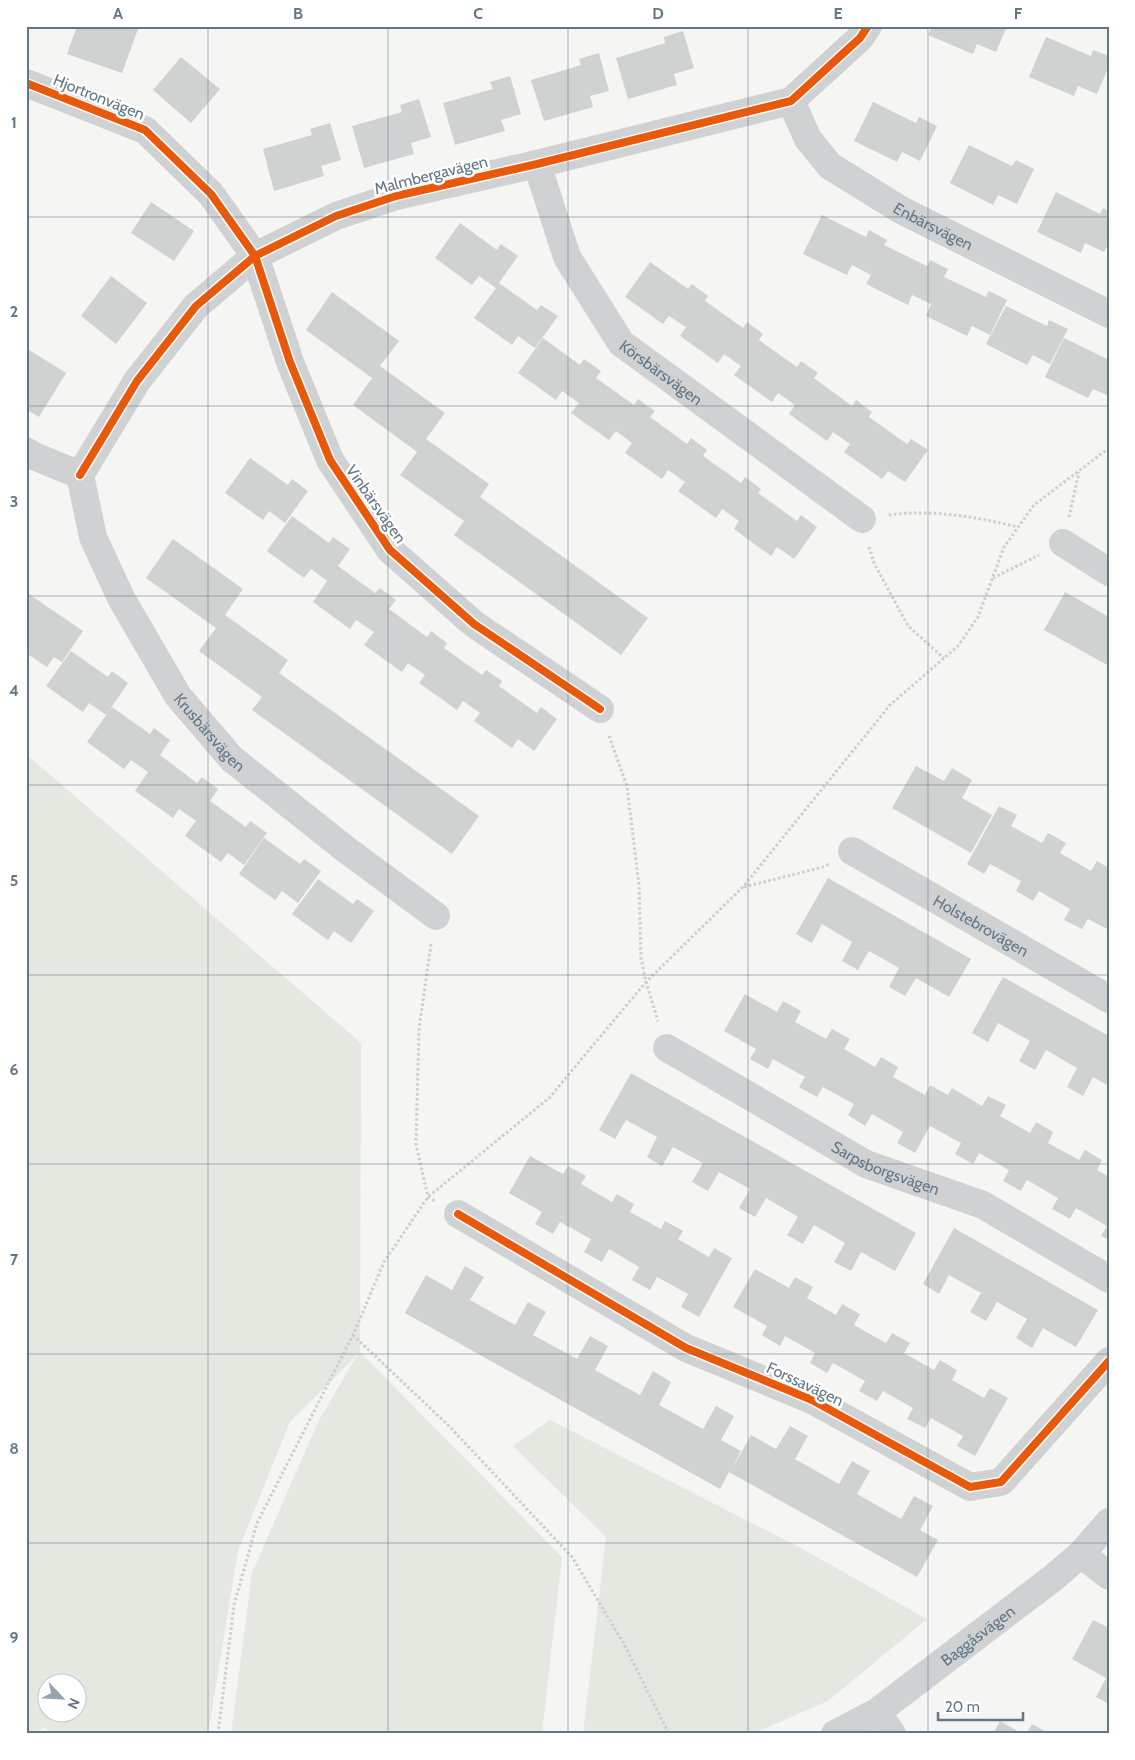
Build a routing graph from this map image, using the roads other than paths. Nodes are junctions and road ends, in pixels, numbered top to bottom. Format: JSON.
{"nodes":[{"id":1,"x":868,"y":26,"type":"edge"},
{"id":2,"x":26,"y":83,"type":"edge"},
{"id":3,"x":791,"y":101,"type":"junction"},
{"id":4,"x":537,"y":164,"type":"junction"},
{"id":5,"x":255,"y":256,"type":"junction"},
{"id":6,"x":1109,"y":314,"type":"edge"},
{"id":7,"x":26,"y":451,"type":"edge"},
{"id":8,"x":80,"y":475,"type":"junction"},
{"id":9,"x":862,"y":519,"type":"road end"},
{"id":10,"x":1063,"y":543,"type":"road end"},
{"id":11,"x":1109,"y":572,"type":"edge"},
{"id":12,"x":600,"y":709,"type":"road end"},
{"id":13,"x":852,"y":851,"type":"road end"},
{"id":14,"x":436,"y":916,"type":"road end"},
{"id":15,"x":1109,"y":1000,"type":"edge"},
{"id":16,"x":667,"y":1048,"type":"road end"},
{"id":17,"x":458,"y":1214,"type":"road end"},
{"id":18,"x":1109,"y":1279,"type":"edge"},
{"id":19,"x":1109,"y":1361,"type":"edge"},
{"id":20,"x":1109,"y":1522,"type":"edge"},
{"id":21,"x":1081,"y":1554,"type":"junction"},
{"id":22,"x":1109,"y":1576,"type":"edge"},
{"id":23,"x":884,"y":1723,"type":"edge"},
{"id":24,"x":835,"y":1734,"type":"edge"}],
"edges":[{"from":1,"to":3,"type":"street","name":"Malmbergavägen"},
{"from":2,"to":5,"type":"street","name":"Hjortronvägen"},
{"from":3,"to":4,"type":"street","name":"Malmbergavägen"},
{"from":3,"to":6,"type":"street","name":"Enbärsvägen"},
{"from":4,"to":5,"type":"street","name":"Malmbergavägen"},
{"from":4,"to":9,"type":"street","name":"Körsbärsvägen"},
{"from":5,"to":8,"type":"street","name":"Malmbergavägen"},
{"from":5,"to":12,"type":"street","name":"Vinbärsvägen"},
{"from":7,"to":8,"type":"street"},
{"from":8,"to":14,"type":"street","name":"Krusbärsvägen"},
{"from":10,"to":11,"type":"street"},
{"from":13,"to":15,"type":"street","name":"Holstebrovägen"},
{"from":16,"to":18,"type":"street","name":"Sarpsborgsvägen"},
{"from":17,"to":19,"type":"street","name":"Forssavägen"},
{"from":20,"to":21,"type":"street","name":"Baggåsvägen"},
{"from":21,"to":22,"type":"street"},
{"from":21,"to":23,"type":"street","name":"Baggåsvägen"},
{"from":23,"to":24,"type":"street","name":"Baggåsvägen"}]}
